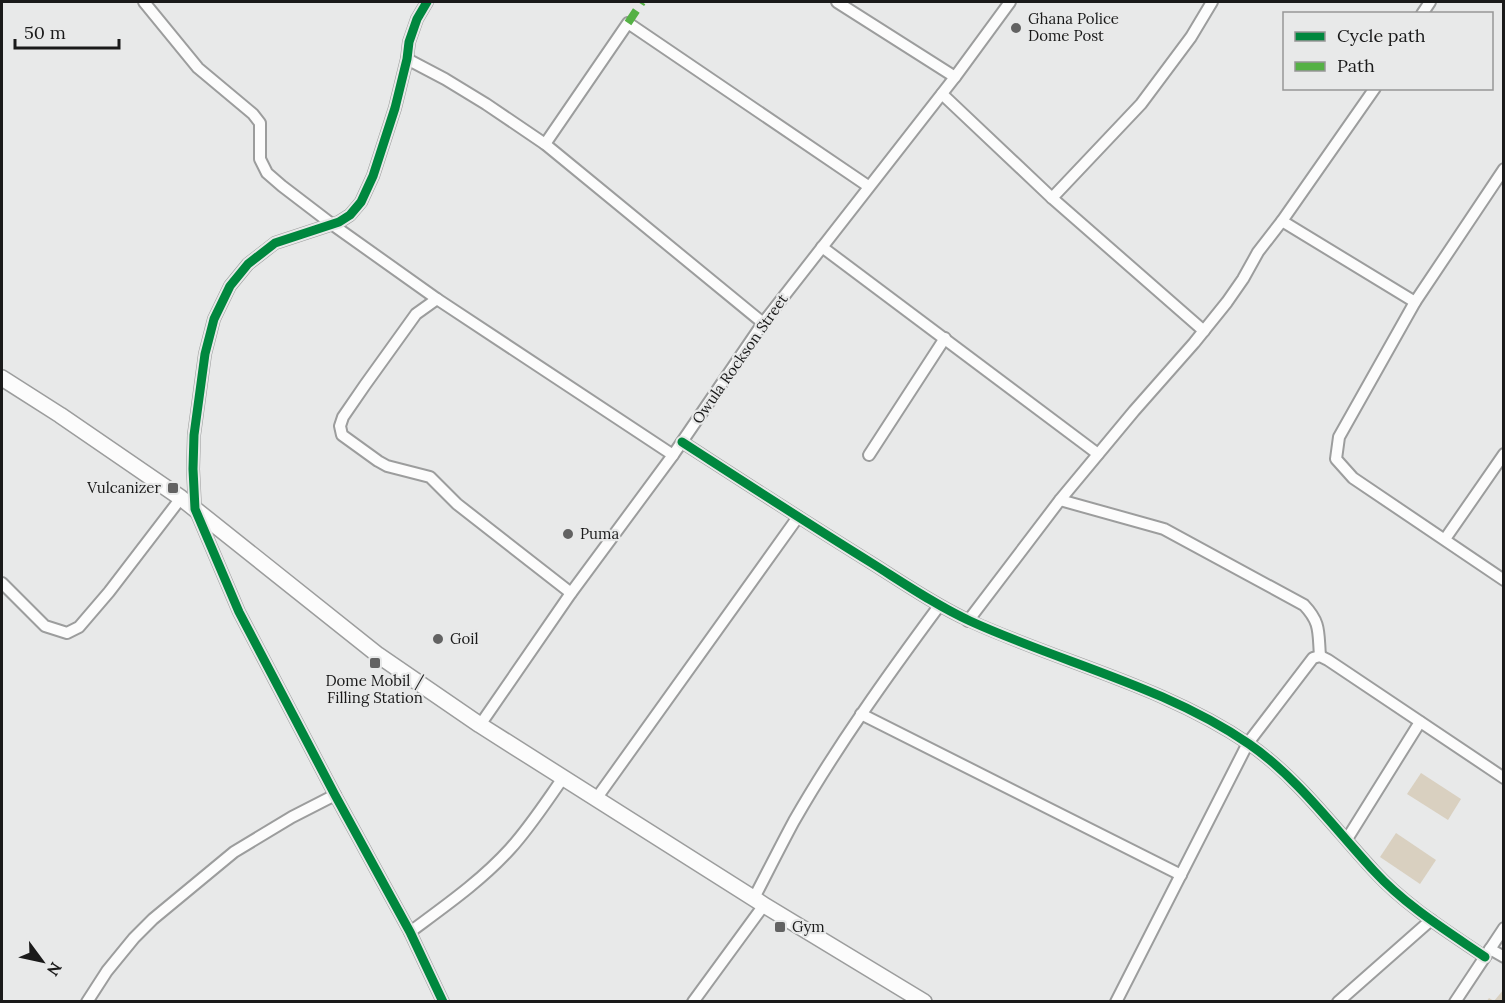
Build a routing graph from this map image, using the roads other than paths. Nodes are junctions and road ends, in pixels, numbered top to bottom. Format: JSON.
{"nodes":[{"id":1,"x":144,"y":2,"type":"edge"},
{"id":2,"x":427,"y":2,"type":"edge"},
{"id":3,"x":837,"y":2,"type":"edge"},
{"id":4,"x":1010,"y":2,"type":"edge"},
{"id":5,"x":1212,"y":2,"type":"edge"},
{"id":6,"x":407,"y":59,"type":"junction"},
{"id":7,"x":955,"y":77,"type":"junction"},
{"id":8,"x":1373,"y":90,"type":"edge"},
{"id":9,"x":942,"y":94,"type":"junction"},
{"id":10,"x":545,"y":144,"type":"junction"},
{"id":11,"x":1503,"y":169,"type":"edge"},
{"id":12,"x":868,"y":186,"type":"junction"},
{"id":13,"x":1052,"y":198,"type":"junction"},
{"id":14,"x":1282,"y":221,"type":"junction"},
{"id":15,"x":333,"y":225,"type":"junction"},
{"id":16,"x":822,"y":247,"type":"junction"},
{"id":17,"x":437,"y":299,"type":"junction"},
{"id":18,"x":1415,"y":302,"type":"junction"},
{"id":19,"x":763,"y":322,"type":"junction"},
{"id":20,"x":1204,"y":331,"type":"junction"},
{"id":21,"x":945,"y":338,"type":"junction"},
{"id":22,"x":2,"y":378,"type":"edge"},
{"id":23,"x":682,"y":442,"type":"junction"},
{"id":24,"x":1098,"y":454,"type":"junction"},
{"id":25,"x":1503,"y":454,"type":"edge"},
{"id":26,"x":673,"y":455,"type":"junction"},
{"id":27,"x":869,"y":455,"type":"dead end"},
{"id":28,"x":181,"y":498,"type":"junction"},
{"id":29,"x":1060,"y":500,"type":"junction"},
{"id":30,"x":195,"y":509,"type":"junction"},
{"id":31,"x":798,"y":517,"type":"junction"},
{"id":32,"x":1445,"y":539,"type":"junction"},
{"id":33,"x":1503,"y":579,"type":"edge"},
{"id":34,"x":2,"y":583,"type":"edge"},
{"id":35,"x":571,"y":593,"type":"junction"},
{"id":36,"x":939,"y":606,"type":"junction"},
{"id":37,"x":968,"y":621,"type":"junction"},
{"id":38,"x":1320,"y":656,"type":"junction"},
{"id":39,"x":861,"y":714,"type":"junction"},
{"id":40,"x":1420,"y":722,"type":"junction"},
{"id":41,"x":480,"y":724,"type":"junction"},
{"id":42,"x":1248,"y":743,"type":"junction"},
{"id":43,"x":1502,"y":774,"type":"edge"},
{"id":44,"x":562,"y":778,"type":"junction"},
{"id":45,"x":335,"y":795,"type":"junction"},
{"id":46,"x":596,"y":799,"type":"junction"},
{"id":47,"x":1347,"y":839,"type":"junction"},
{"id":48,"x":1180,"y":875,"type":"junction"},
{"id":49,"x":759,"y":902,"type":"junction"},
{"id":50,"x":1431,"y":920,"type":"junction"},
{"id":51,"x":1503,"y":928,"type":"edge"},
{"id":52,"x":410,"y":932,"type":"junction"},
{"id":53,"x":1488,"y":953,"type":"junction"},
{"id":54,"x":1503,"y":957,"type":"edge"},
{"id":55,"x":87,"y":1002,"type":"edge"},
{"id":56,"x":443,"y":1002,"type":"edge"},
{"id":57,"x":693,"y":1002,"type":"edge"},
{"id":58,"x":924,"y":1002,"type":"edge"},
{"id":59,"x":1116,"y":1002,"type":"edge"},
{"id":60,"x":1338,"y":1002,"type":"edge"},
{"id":61,"x":1455,"y":1002,"type":"edge"}],
"edges":[{"from":1,"to":15,"type":"street"},
{"from":2,"to":6,"type":"street"},
{"from":3,"to":7,"type":"street"},
{"from":4,"to":7,"type":"street","name":"Owula Rockson Street"},
{"from":5,"to":13,"type":"street"},
{"from":6,"to":10,"type":"street"},
{"from":6,"to":15,"type":"street"},
{"from":7,"to":9,"type":"street","name":"Owula Rockson Street"},
{"from":8,"to":14,"type":"street"},
{"from":9,"to":12,"type":"street","name":"Owula Rockson Street"},
{"from":9,"to":13,"type":"street"},
{"from":10,"to":12,"type":"street"},
{"from":10,"to":19,"type":"street"},
{"from":11,"to":18,"type":"street"},
{"from":12,"to":16,"type":"street","name":"Owula Rockson Street"},
{"from":13,"to":20,"type":"street"},
{"from":14,"to":18,"type":"street"},
{"from":14,"to":20,"type":"street"},
{"from":15,"to":17,"type":"street"},
{"from":15,"to":30,"type":"street"},
{"from":16,"to":19,"type":"street","name":"Owula Rockson Street"},
{"from":16,"to":21,"type":"street"},
{"from":17,"to":26,"type":"street"},
{"from":17,"to":35,"type":"street"},
{"from":18,"to":32,"type":"street"},
{"from":19,"to":23,"type":"street","name":"Owula Rockson Street"},
{"from":20,"to":24,"type":"street"},
{"from":21,"to":24,"type":"street"},
{"from":21,"to":27,"type":"street"},
{"from":22,"to":28,"type":"main road"},
{"from":23,"to":26,"type":"street","name":"Owula Rockson Street"},
{"from":23,"to":31,"type":"street"},
{"from":24,"to":29,"type":"street"},
{"from":25,"to":32,"type":"street"},
{"from":26,"to":35,"type":"street","name":"Owula Rockson Street"},
{"from":28,"to":30,"type":"main road"},
{"from":28,"to":34,"type":"street"},
{"from":29,"to":37,"type":"street"},
{"from":29,"to":38,"type":"street"},
{"from":30,"to":41,"type":"main road"},
{"from":30,"to":45,"type":"street"},
{"from":31,"to":36,"type":"street"},
{"from":31,"to":46,"type":"street"},
{"from":32,"to":33,"type":"street"},
{"from":35,"to":41,"type":"street","name":"Owula Rockson Street"},
{"from":36,"to":37,"type":"street"},
{"from":36,"to":39,"type":"street"},
{"from":37,"to":42,"type":"street"},
{"from":38,"to":40,"type":"street"},
{"from":38,"to":42,"type":"street"},
{"from":39,"to":48,"type":"street"},
{"from":39,"to":49,"type":"street"},
{"from":40,"to":43,"type":"street"},
{"from":40,"to":47,"type":"street"},
{"from":41,"to":44,"type":"main road"},
{"from":42,"to":47,"type":"street"},
{"from":42,"to":48,"type":"street"},
{"from":44,"to":46,"type":"main road"},
{"from":44,"to":52,"type":"street"},
{"from":45,"to":52,"type":"street"},
{"from":45,"to":55,"type":"street"},
{"from":46,"to":49,"type":"main road"},
{"from":47,"to":50,"type":"street"},
{"from":48,"to":59,"type":"street"},
{"from":49,"to":57,"type":"street"},
{"from":49,"to":58,"type":"main road"},
{"from":50,"to":53,"type":"street"},
{"from":50,"to":60,"type":"street"},
{"from":51,"to":53,"type":"street"},
{"from":52,"to":56,"type":"street"},
{"from":53,"to":54,"type":"street"},
{"from":53,"to":61,"type":"street"}]}
